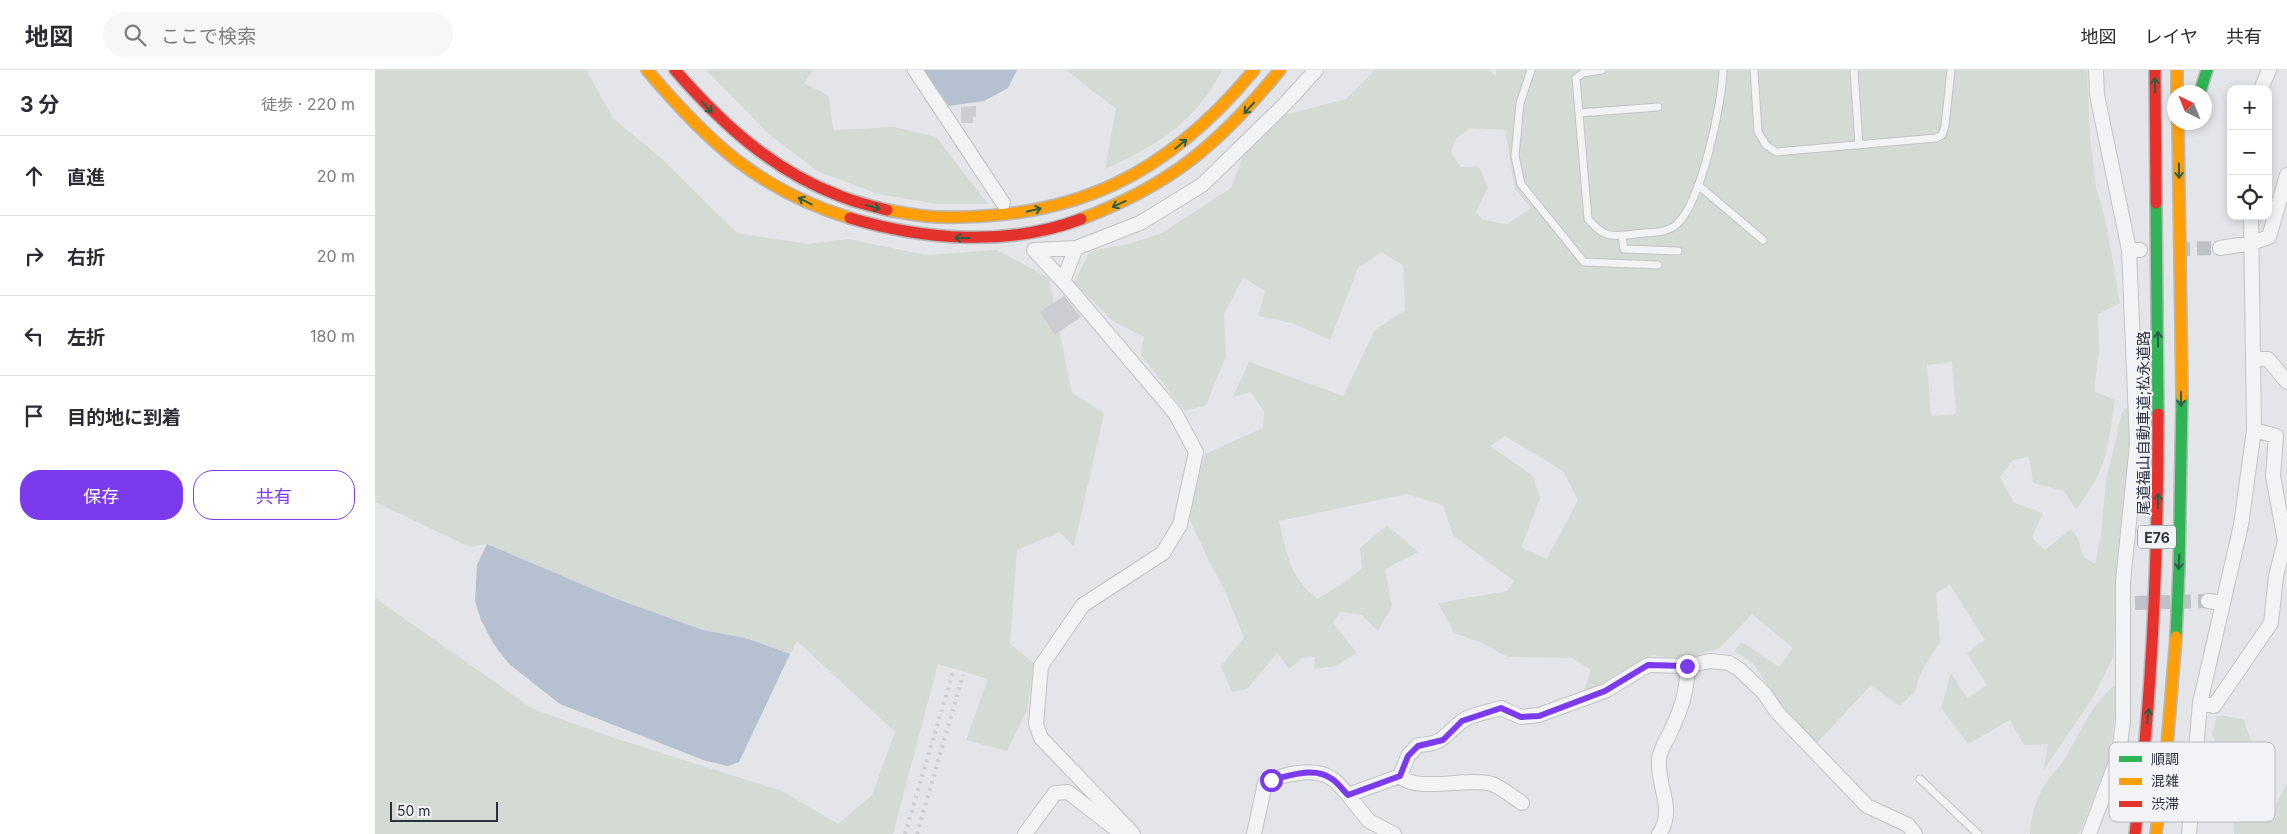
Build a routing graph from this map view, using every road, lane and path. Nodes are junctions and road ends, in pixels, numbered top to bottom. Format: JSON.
{"nodes":[{"id":1,"x":647,"y":70,"type":"edge"},
{"id":2,"x":675,"y":70,"type":"edge"},
{"id":3,"x":915,"y":70,"type":"edge"},
{"id":4,"x":1254,"y":70,"type":"edge"},
{"id":5,"x":1280,"y":70,"type":"edge"},
{"id":6,"x":1316,"y":70,"type":"edge"},
{"id":7,"x":1531,"y":70,"type":"edge"},
{"id":8,"x":1602,"y":70,"type":"edge"},
{"id":9,"x":1723,"y":70,"type":"edge"},
{"id":10,"x":1754,"y":70,"type":"edge"},
{"id":11,"x":1854,"y":70,"type":"edge"},
{"id":12,"x":1951,"y":70,"type":"edge"},
{"id":13,"x":2096,"y":70,"type":"edge"},
{"id":14,"x":2143,"y":70,"type":"edge"},
{"id":15,"x":2155,"y":70,"type":"edge"},
{"id":16,"x":2177,"y":70,"type":"edge"},
{"id":17,"x":2207,"y":70,"type":"edge"},
{"id":18,"x":2269,"y":70,"type":"edge"},
{"id":19,"x":2177,"y":85,"type":"edge"},
{"id":20,"x":2202,"y":85,"type":"edge"},
{"id":21,"x":2263,"y":85,"type":"edge"},
{"id":22,"x":1657,"y":107,"type":"dead end"},
{"id":23,"x":1579,"y":113,"type":"junction"},
{"id":24,"x":2178,"y":130,"type":"edge"},
{"id":25,"x":1859,"y":145,"type":"junction"},
{"id":26,"x":2287,"y":175,"type":"edge"},
{"id":27,"x":1698,"y":185,"type":"junction"},
{"id":28,"x":1003,"y":203,"type":"dead end"},
{"id":29,"x":2191,"y":208,"type":"dead end"},
{"id":30,"x":2251,"y":220,"type":"edge"},
{"id":31,"x":1622,"y":236,"type":"junction"},
{"id":32,"x":2157,"y":239,"type":"junction"},
{"id":33,"x":1763,"y":240,"type":"dead end"},
{"id":34,"x":2252,"y":243,"type":"junction"},
{"id":35,"x":1076,"y":248,"type":"junction"},
{"id":36,"x":2220,"y":248,"type":"tunnel mouth"},
{"id":37,"x":1678,"y":251,"type":"dead end"},
{"id":38,"x":1659,"y":265,"type":"dead end"},
{"id":39,"x":1063,"y":281,"type":"junction"},
{"id":40,"x":2181,"y":333,"type":"junction"},
{"id":41,"x":2253,"y":359,"type":"junction"},
{"id":42,"x":2287,"y":382,"type":"edge"},
{"id":43,"x":2254,"y":430,"type":"junction"},
{"id":44,"x":2285,"y":517,"type":"edge"},
{"id":45,"x":1687,"y":666,"type":"junction"},
{"id":46,"x":2200,"y":703,"type":"junction"},
{"id":47,"x":2120,"y":742,"type":"edge"},
{"id":48,"x":2146,"y":742,"type":"edge"},
{"id":49,"x":2167,"y":742,"type":"edge"},
{"id":50,"x":2197,"y":742,"type":"edge"},
{"id":51,"x":1400,"y":776,"type":"junction"},
{"id":52,"x":1920,"y":779,"type":"dead end"},
{"id":53,"x":2109,"y":781,"type":"edge"},
{"id":54,"x":1348,"y":795,"type":"junction"},
{"id":55,"x":1522,"y":803,"type":"dead end"},
{"id":56,"x":1131,"y":831,"type":"edge"},
{"id":57,"x":1025,"y":834,"type":"edge"},
{"id":58,"x":1253,"y":834,"type":"edge"},
{"id":59,"x":1394,"y":834,"type":"edge"},
{"id":60,"x":1659,"y":834,"type":"edge"},
{"id":61,"x":1915,"y":834,"type":"edge"},
{"id":62,"x":1978,"y":834,"type":"edge"},
{"id":63,"x":2089,"y":834,"type":"edge"}],
"edges":[{"from":5,"to":1,"type":"highway","one_way":true},
{"from":2,"to":4,"type":"highway","one_way":true},
{"from":3,"to":28,"type":"street"},
{"from":6,"to":35,"type":"street"},
{"from":7,"to":38,"type":"lane"},
{"from":8,"to":23,"type":"lane"},
{"from":9,"to":27,"type":"lane"},
{"from":10,"to":25,"type":"lane"},
{"from":11,"to":25,"type":"lane"},
{"from":12,"to":25,"type":"lane"},
{"from":13,"to":47,"type":"street"},
{"from":14,"to":32,"type":"highway"},
{"from":32,"to":15,"type":"highway","name":"尾道福山自動車道;松永道路","number":"E76","one_way":true},
{"from":16,"to":19,"type":"highway"},
{"from":17,"to":20,"type":"highway"},
{"from":18,"to":21,"type":"street"},
{"from":22,"to":23,"type":"lane"},
{"from":23,"to":31,"type":"lane"},
{"from":24,"to":40,"type":"highway","number":"E76","one_way":true},
{"from":26,"to":34,"type":"street"},
{"from":27,"to":31,"type":"lane"},
{"from":27,"to":33,"type":"lane"},
{"from":29,"to":40,"type":"highway"},
{"from":30,"to":34,"type":"street"},
{"from":31,"to":37,"type":"lane"},
{"from":48,"to":32,"type":"highway","name":"尾道福山自動車道;松永道路","number":"E76","one_way":true},
{"from":34,"to":36,"type":"street"},
{"from":34,"to":41,"type":"street"},
{"from":35,"to":39,"type":"street"},
{"from":35,"to":39,"type":"street"},
{"from":39,"to":56,"type":"street"},
{"from":40,"to":49,"type":"highway","number":"E76","one_way":true},
{"from":41,"to":42,"type":"street"},
{"from":41,"to":43,"type":"street"},
{"from":43,"to":44,"type":"street"},
{"from":43,"to":46,"type":"street"},
{"from":44,"to":46,"type":"street"},
{"from":45,"to":51,"type":"street"},
{"from":45,"to":60,"type":"street"},
{"from":45,"to":61,"type":"street"},
{"from":46,"to":50,"type":"street"},
{"from":51,"to":54,"type":"street"},
{"from":51,"to":55,"type":"street"},
{"from":52,"to":62,"type":"lane"},
{"from":53,"to":63,"type":"street"},
{"from":54,"to":58,"type":"street"},
{"from":54,"to":59,"type":"street"},
{"from":56,"to":57,"type":"street"}]}
